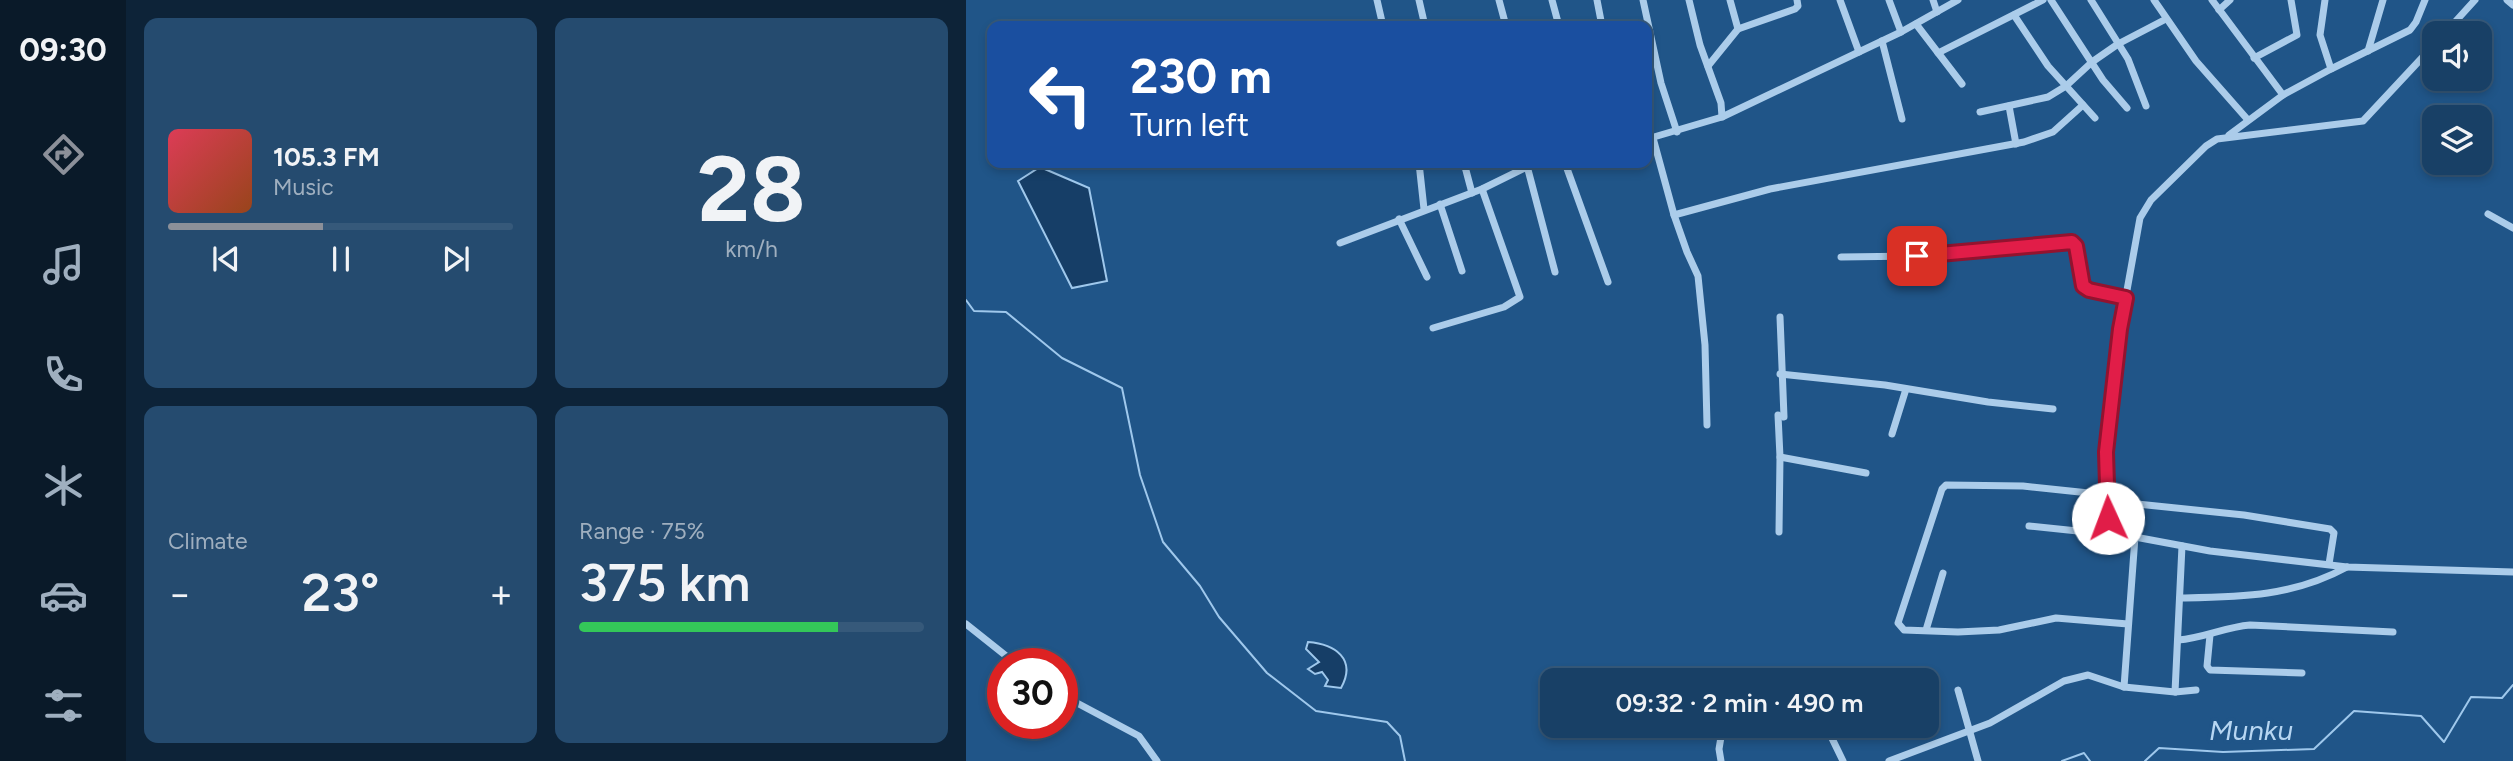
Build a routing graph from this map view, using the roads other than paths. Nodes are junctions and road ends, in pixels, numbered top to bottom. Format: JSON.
{"nodes":[{"id":1,"x":1377,"y":0,"type":"edge"},
{"id":2,"x":1419,"y":0,"type":"edge"},
{"id":3,"x":1499,"y":0,"type":"edge"},
{"id":4,"x":1552,"y":0,"type":"edge"},
{"id":5,"x":1597,"y":0,"type":"edge"},
{"id":6,"x":1643,"y":0,"type":"edge"},
{"id":7,"x":1689,"y":0,"type":"edge"},
{"id":8,"x":1730,"y":0,"type":"edge"},
{"id":9,"x":1797,"y":0,"type":"edge"},
{"id":10,"x":1840,"y":0,"type":"edge"},
{"id":11,"x":1889,"y":0,"type":"edge"},
{"id":12,"x":1933,"y":0,"type":"edge"},
{"id":13,"x":1958,"y":0,"type":"edge"},
{"id":14,"x":2019,"y":0,"type":"edge"},
{"id":15,"x":2043,"y":0,"type":"edge"},
{"id":16,"x":2051,"y":0,"type":"edge"},
{"id":17,"x":2091,"y":0,"type":"edge"},
{"id":18,"x":2154,"y":0,"type":"edge"},
{"id":19,"x":2212,"y":0,"type":"edge"},
{"id":20,"x":2230,"y":0,"type":"edge"},
{"id":21,"x":2291,"y":0,"type":"edge"},
{"id":22,"x":2325,"y":0,"type":"edge"},
{"id":23,"x":2384,"y":0,"type":"edge"},
{"id":24,"x":2425,"y":0,"type":"edge"},
{"id":25,"x":2475,"y":0,"type":"edge"},
{"id":26,"x":2507,"y":0,"type":"edge"},
{"id":27,"x":2513,"y":5,"type":"edge"},
{"id":28,"x":2025,"y":10,"type":"junction"},
{"id":29,"x":2219,"y":10,"type":"junction"},
{"id":30,"x":1937,"y":12,"type":"junction"},
{"id":31,"x":2014,"y":15,"type":"junction"},
{"id":32,"x":2166,"y":19,"type":"junction"},
{"id":33,"x":1382,"y":21,"type":"edge"},
{"id":34,"x":1424,"y":21,"type":"edge"},
{"id":35,"x":1505,"y":21,"type":"edge"},
{"id":36,"x":1558,"y":21,"type":"edge"},
{"id":37,"x":1601,"y":21,"type":"edge"},
{"id":38,"x":1648,"y":21,"type":"edge"},
{"id":39,"x":2456,"y":21,"type":"edge"},
{"id":40,"x":1916,"y":24,"type":"junction"},
{"id":41,"x":1738,"y":29,"type":"junction"},
{"id":42,"x":1901,"y":32,"type":"junction"},
{"id":43,"x":1882,"y":41,"type":"junction"},
{"id":44,"x":1652,"y":42,"type":"edge"},
{"id":45,"x":2118,"y":44,"type":"junction"},
{"id":46,"x":2368,"y":51,"type":"junction"},
{"id":47,"x":1859,"y":52,"type":"junction"},
{"id":48,"x":1938,"y":52,"type":"junction"},
{"id":49,"x":2254,"y":58,"type":"junction"},
{"id":50,"x":2422,"y":58,"type":"edge"},
{"id":51,"x":2092,"y":62,"type":"junction"},
{"id":52,"x":1708,"y":66,"type":"junction"},
{"id":53,"x":2331,"y":69,"type":"junction"},
{"id":54,"x":1962,"y":84,"type":"dead end"},
{"id":55,"x":2066,"y":86,"type":"junction"},
{"id":56,"x":2283,"y":95,"type":"junction"},
{"id":57,"x":2083,"y":105,"type":"junction"},
{"id":58,"x":2008,"y":106,"type":"junction"},
{"id":59,"x":2147,"y":106,"type":"dead end"},
{"id":60,"x":2127,"y":108,"type":"dead end"},
{"id":61,"x":1980,"y":112,"type":"dead end"},
{"id":62,"x":1722,"y":117,"type":"junction"},
{"id":63,"x":2095,"y":118,"type":"dead end"},
{"id":64,"x":1902,"y":119,"type":"dead end"},
{"id":65,"x":2248,"y":120,"type":"junction"},
{"id":66,"x":1676,"y":132,"type":"junction"},
{"id":67,"x":2229,"y":136,"type":"junction"},
{"id":68,"x":1652,"y":138,"type":"edge"},
{"id":69,"x":2016,"y":144,"type":"junction"},
{"id":70,"x":1652,"y":145,"type":"edge"},
{"id":71,"x":1420,"y":168,"type":"edge"},
{"id":72,"x":1465,"y":168,"type":"edge"},
{"id":73,"x":1523,"y":168,"type":"edge"},
{"id":74,"x":1532,"y":168,"type":"edge"},
{"id":75,"x":1567,"y":168,"type":"edge"},
{"id":76,"x":1482,"y":190,"type":"junction"},
{"id":77,"x":1472,"y":193,"type":"junction"},
{"id":78,"x":1440,"y":204,"type":"junction"},
{"id":79,"x":1424,"y":209,"type":"junction"},
{"id":80,"x":2488,"y":214,"type":"dead end"},
{"id":81,"x":1674,"y":215,"type":"junction"},
{"id":82,"x":1399,"y":219,"type":"junction"},
{"id":83,"x":2513,"y":228,"type":"edge"},
{"id":84,"x":1339,"y":243,"type":"dead end"},
{"id":85,"x":1841,"y":257,"type":"dead end"},
{"id":86,"x":1462,"y":271,"type":"dead end"},
{"id":87,"x":1555,"y":272,"type":"dead end"},
{"id":88,"x":1427,"y":277,"type":"dead end"},
{"id":89,"x":1608,"y":282,"type":"dead end"},
{"id":90,"x":2126,"y":298,"type":"junction"},
{"id":91,"x":1780,"y":317,"type":"dead end"},
{"id":92,"x":1433,"y":328,"type":"dead end"},
{"id":93,"x":1780,"y":374,"type":"junction"},
{"id":94,"x":1906,"y":389,"type":"junction"},
{"id":95,"x":2053,"y":409,"type":"dead end"},
{"id":96,"x":1707,"y":425,"type":"dead end"},
{"id":97,"x":1892,"y":435,"type":"dead end"},
{"id":98,"x":1780,"y":457,"type":"junction"},
{"id":99,"x":1866,"y":473,"type":"dead end"},
{"id":100,"x":2108,"y":498,"type":"junction"},
{"id":101,"x":2029,"y":526,"type":"dead end"},
{"id":102,"x":1779,"y":532,"type":"dead end"},
{"id":103,"x":2109,"y":535,"type":"junction"},
{"id":104,"x":2135,"y":537,"type":"junction"},
{"id":105,"x":2182,"y":546,"type":"junction"},
{"id":106,"x":2329,"y":564,"type":"junction"},
{"id":107,"x":2347,"y":567,"type":"junction"},
{"id":108,"x":2513,"y":572,"type":"edge"},
{"id":109,"x":1942,"y":573,"type":"dead end"},
{"id":110,"x":2180,"y":598,"type":"junction"},
{"id":111,"x":2128,"y":624,"type":"junction"},
{"id":112,"x":966,"y":625,"type":"edge"},
{"id":113,"x":1926,"y":630,"type":"junction"},
{"id":114,"x":2393,"y":632,"type":"dead end"},
{"id":115,"x":2210,"y":635,"type":"junction"},
{"id":116,"x":2178,"y":640,"type":"junction"},
{"id":117,"x":996,"y":648,"type":"edge"},
{"id":118,"x":2302,"y":673,"type":"dead end"},
{"id":119,"x":2123,"y":687,"type":"junction"},
{"id":120,"x":1958,"y":690,"type":"dead end"},
{"id":121,"x":2196,"y":690,"type":"dead end"},
{"id":122,"x":2175,"y":692,"type":"junction"},
{"id":123,"x":1078,"y":704,"type":"edge"},
{"id":124,"x":1970,"y":730,"type":"junction"},
{"id":125,"x":1721,"y":738,"type":"edge"},
{"id":126,"x":1832,"y":738,"type":"edge"},
{"id":127,"x":1157,"y":761,"type":"edge"},
{"id":128,"x":1721,"y":761,"type":"edge"},
{"id":129,"x":1843,"y":761,"type":"edge"},
{"id":130,"x":1889,"y":761,"type":"edge"},
{"id":131,"x":1978,"y":761,"type":"edge"}],
"edges":[{"from":1,"to":33,"type":"street"},
{"from":2,"to":34,"type":"street"},
{"from":3,"to":35,"type":"street"},
{"from":4,"to":36,"type":"street"},
{"from":5,"to":37,"type":"street"},
{"from":6,"to":38,"type":"street"},
{"from":7,"to":52,"type":"street"},
{"from":8,"to":41,"type":"street"},
{"from":9,"to":41,"type":"street"},
{"from":10,"to":47,"type":"street"},
{"from":11,"to":42,"type":"street"},
{"from":12,"to":30,"type":"street"},
{"from":13,"to":30,"type":"street"},
{"from":14,"to":28,"type":"street"},
{"from":15,"to":28,"type":"street"},
{"from":16,"to":51,"type":"street"},
{"from":17,"to":45,"type":"street"},
{"from":18,"to":32,"type":"street"},
{"from":19,"to":29,"type":"street"},
{"from":20,"to":29,"type":"street"},
{"from":21,"to":49,"type":"street"},
{"from":22,"to":53,"type":"street"},
{"from":23,"to":46,"type":"street"},
{"from":24,"to":46,"type":"street"},
{"from":25,"to":39,"type":"street"},
{"from":26,"to":27,"type":"street"},
{"from":28,"to":31,"type":"street"},
{"from":29,"to":49,"type":"street"},
{"from":30,"to":40,"type":"street"},
{"from":31,"to":48,"type":"street"},
{"from":31,"to":55,"type":"street"},
{"from":32,"to":45,"type":"street"},
{"from":32,"to":65,"type":"street"},
{"from":40,"to":42,"type":"street"},
{"from":40,"to":48,"type":"street"},
{"from":41,"to":52,"type":"street"},
{"from":42,"to":43,"type":"street"},
{"from":43,"to":47,"type":"street"},
{"from":43,"to":64,"type":"street"},
{"from":44,"to":66,"type":"street"},
{"from":45,"to":51,"type":"street"},
{"from":45,"to":59,"type":"street"},
{"from":46,"to":53,"type":"street"},
{"from":47,"to":62,"type":"street"},
{"from":48,"to":54,"type":"street"},
{"from":49,"to":56,"type":"street"},
{"from":50,"to":67,"type":"street"},
{"from":51,"to":55,"type":"street"},
{"from":51,"to":60,"type":"street"},
{"from":52,"to":62,"type":"street"},
{"from":53,"to":56,"type":"street"},
{"from":55,"to":57,"type":"street"},
{"from":55,"to":58,"type":"street"},
{"from":56,"to":65,"type":"street"},
{"from":57,"to":63,"type":"street"},
{"from":57,"to":69,"type":"street"},
{"from":58,"to":61,"type":"street"},
{"from":58,"to":69,"type":"street"},
{"from":62,"to":66,"type":"street"},
{"from":65,"to":67,"type":"street"},
{"from":66,"to":68,"type":"street"},
{"from":67,"to":90,"type":"street"},
{"from":69,"to":81,"type":"street"},
{"from":70,"to":81,"type":"street"},
{"from":71,"to":79,"type":"street"},
{"from":72,"to":77,"type":"street"},
{"from":73,"to":76,"type":"street"},
{"from":74,"to":87,"type":"street"},
{"from":75,"to":89,"type":"street"},
{"from":76,"to":77,"type":"street"},
{"from":76,"to":92,"type":"street"},
{"from":77,"to":78,"type":"street"},
{"from":78,"to":79,"type":"street"},
{"from":78,"to":86,"type":"street"},
{"from":79,"to":82,"type":"street"},
{"from":80,"to":83,"type":"street"},
{"from":81,"to":96,"type":"street"},
{"from":82,"to":84,"type":"street"},
{"from":82,"to":88,"type":"street"},
{"from":85,"to":90,"type":"street"},
{"from":90,"to":100,"type":"street"},
{"from":91,"to":93,"type":"street"},
{"from":93,"to":94,"type":"street"},
{"from":93,"to":98,"type":"street"},
{"from":94,"to":95,"type":"street"},
{"from":94,"to":97,"type":"street"},
{"from":98,"to":99,"type":"street"},
{"from":98,"to":102,"type":"street"},
{"from":100,"to":103,"type":"street"},
{"from":100,"to":106,"type":"street"},
{"from":100,"to":113,"type":"street"},
{"from":101,"to":103,"type":"street"},
{"from":103,"to":104,"type":"street"},
{"from":104,"to":105,"type":"street"},
{"from":104,"to":111,"type":"street"},
{"from":105,"to":106,"type":"street"},
{"from":105,"to":110,"type":"street"},
{"from":106,"to":107,"type":"street"},
{"from":107,"to":108,"type":"street"},
{"from":107,"to":110,"type":"street"},
{"from":109,"to":113,"type":"street"},
{"from":110,"to":116,"type":"street"},
{"from":111,"to":113,"type":"street"},
{"from":111,"to":119,"type":"street"},
{"from":112,"to":117,"type":"street"},
{"from":114,"to":115,"type":"street"},
{"from":115,"to":116,"type":"street"},
{"from":115,"to":118,"type":"street"},
{"from":116,"to":122,"type":"street"},
{"from":119,"to":122,"type":"street"},
{"from":119,"to":124,"type":"street"},
{"from":120,"to":124,"type":"street"},
{"from":121,"to":122,"type":"street"},
{"from":123,"to":127,"type":"street"},
{"from":124,"to":130,"type":"street"},
{"from":124,"to":131,"type":"street"},
{"from":125,"to":128,"type":"street"},
{"from":126,"to":129,"type":"street"}]}
